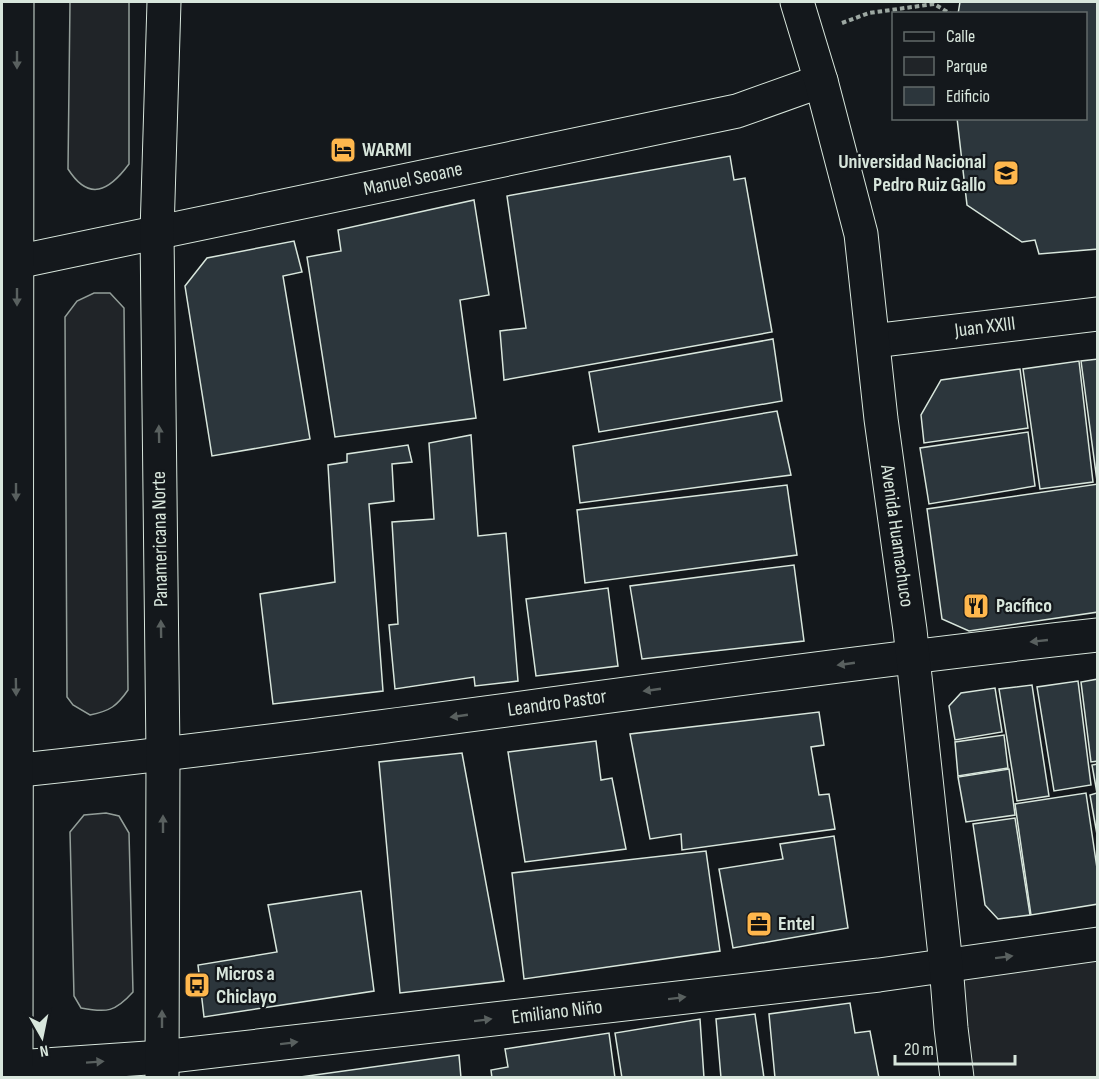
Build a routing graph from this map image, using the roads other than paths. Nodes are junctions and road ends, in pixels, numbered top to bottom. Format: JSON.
{"nodes":[{"id":1,"x":17,"y":2,"type":"edge"},
{"id":2,"x":164,"y":2,"type":"edge"},
{"id":3,"x":797,"y":2,"type":"edge"},
{"id":4,"x":821,"y":81,"type":"junction"},
{"id":5,"x":157,"y":232,"type":"junction"},
{"id":6,"x":9,"y":263,"type":"edge"},
{"id":7,"x":1098,"y":314,"type":"edge"},
{"id":8,"x":873,"y":341,"type":"junction"},
{"id":9,"x":1098,"y":635,"type":"edge"},
{"id":10,"x":912,"y":655,"type":"junction"},
{"id":11,"x":163,"y":755,"type":"junction"},
{"id":12,"x":9,"y":772,"type":"edge"},
{"id":13,"x":1098,"y":944,"type":"edge"},
{"id":14,"x":946,"y":964,"type":"junction"},
{"id":15,"x":162,"y":1067,"type":"edge"},
{"id":16,"x":16,"y":1072,"type":"edge"},
{"id":17,"x":957,"y":1077,"type":"edge"}],
"edges":[{"from":1,"to":6,"type":"main road","one_way":true},
{"from":2,"to":5,"type":"main road","name":"Panamericana Norte"},
{"from":3,"to":4,"type":"main road","name":"Avenida Huamachuco"},
{"from":4,"to":5,"type":"main road","name":"Manuel Seoane"},
{"from":4,"to":8,"type":"main road","name":"Avenida Huamachuco"},
{"from":5,"to":6,"type":"main road","name":"Manuel Seoane"},
{"from":11,"to":5,"type":"main road","name":"Panamericana Norte","one_way":true},
{"from":6,"to":12,"type":"main road","one_way":true},
{"from":7,"to":8,"type":"main road","name":"Juan XXIII"},
{"from":8,"to":10,"type":"main road","name":"Avenida Huamachuco"},
{"from":9,"to":10,"type":"main road","name":"Leandro Pastor","one_way":true},
{"from":10,"to":11,"type":"main road","name":"Leandro Pastor","one_way":true},
{"from":10,"to":14,"type":"main road","name":"Avenida Huamachuco"},
{"from":11,"to":12,"type":"main road","name":"Leandro Pastor"},
{"from":15,"to":11,"type":"main road","name":"Panamericana Norte","one_way":true},
{"from":12,"to":16,"type":"main road"},
{"from":14,"to":13,"type":"main road","name":"Emiliano Niño","one_way":true},
{"from":15,"to":14,"type":"main road","name":"Emiliano Niño","one_way":true},
{"from":14,"to":17,"type":"main road","name":"Avenida Huamachuco"},
{"from":16,"to":15,"type":"main road","name":"Emiliano Niño","one_way":true}]}
